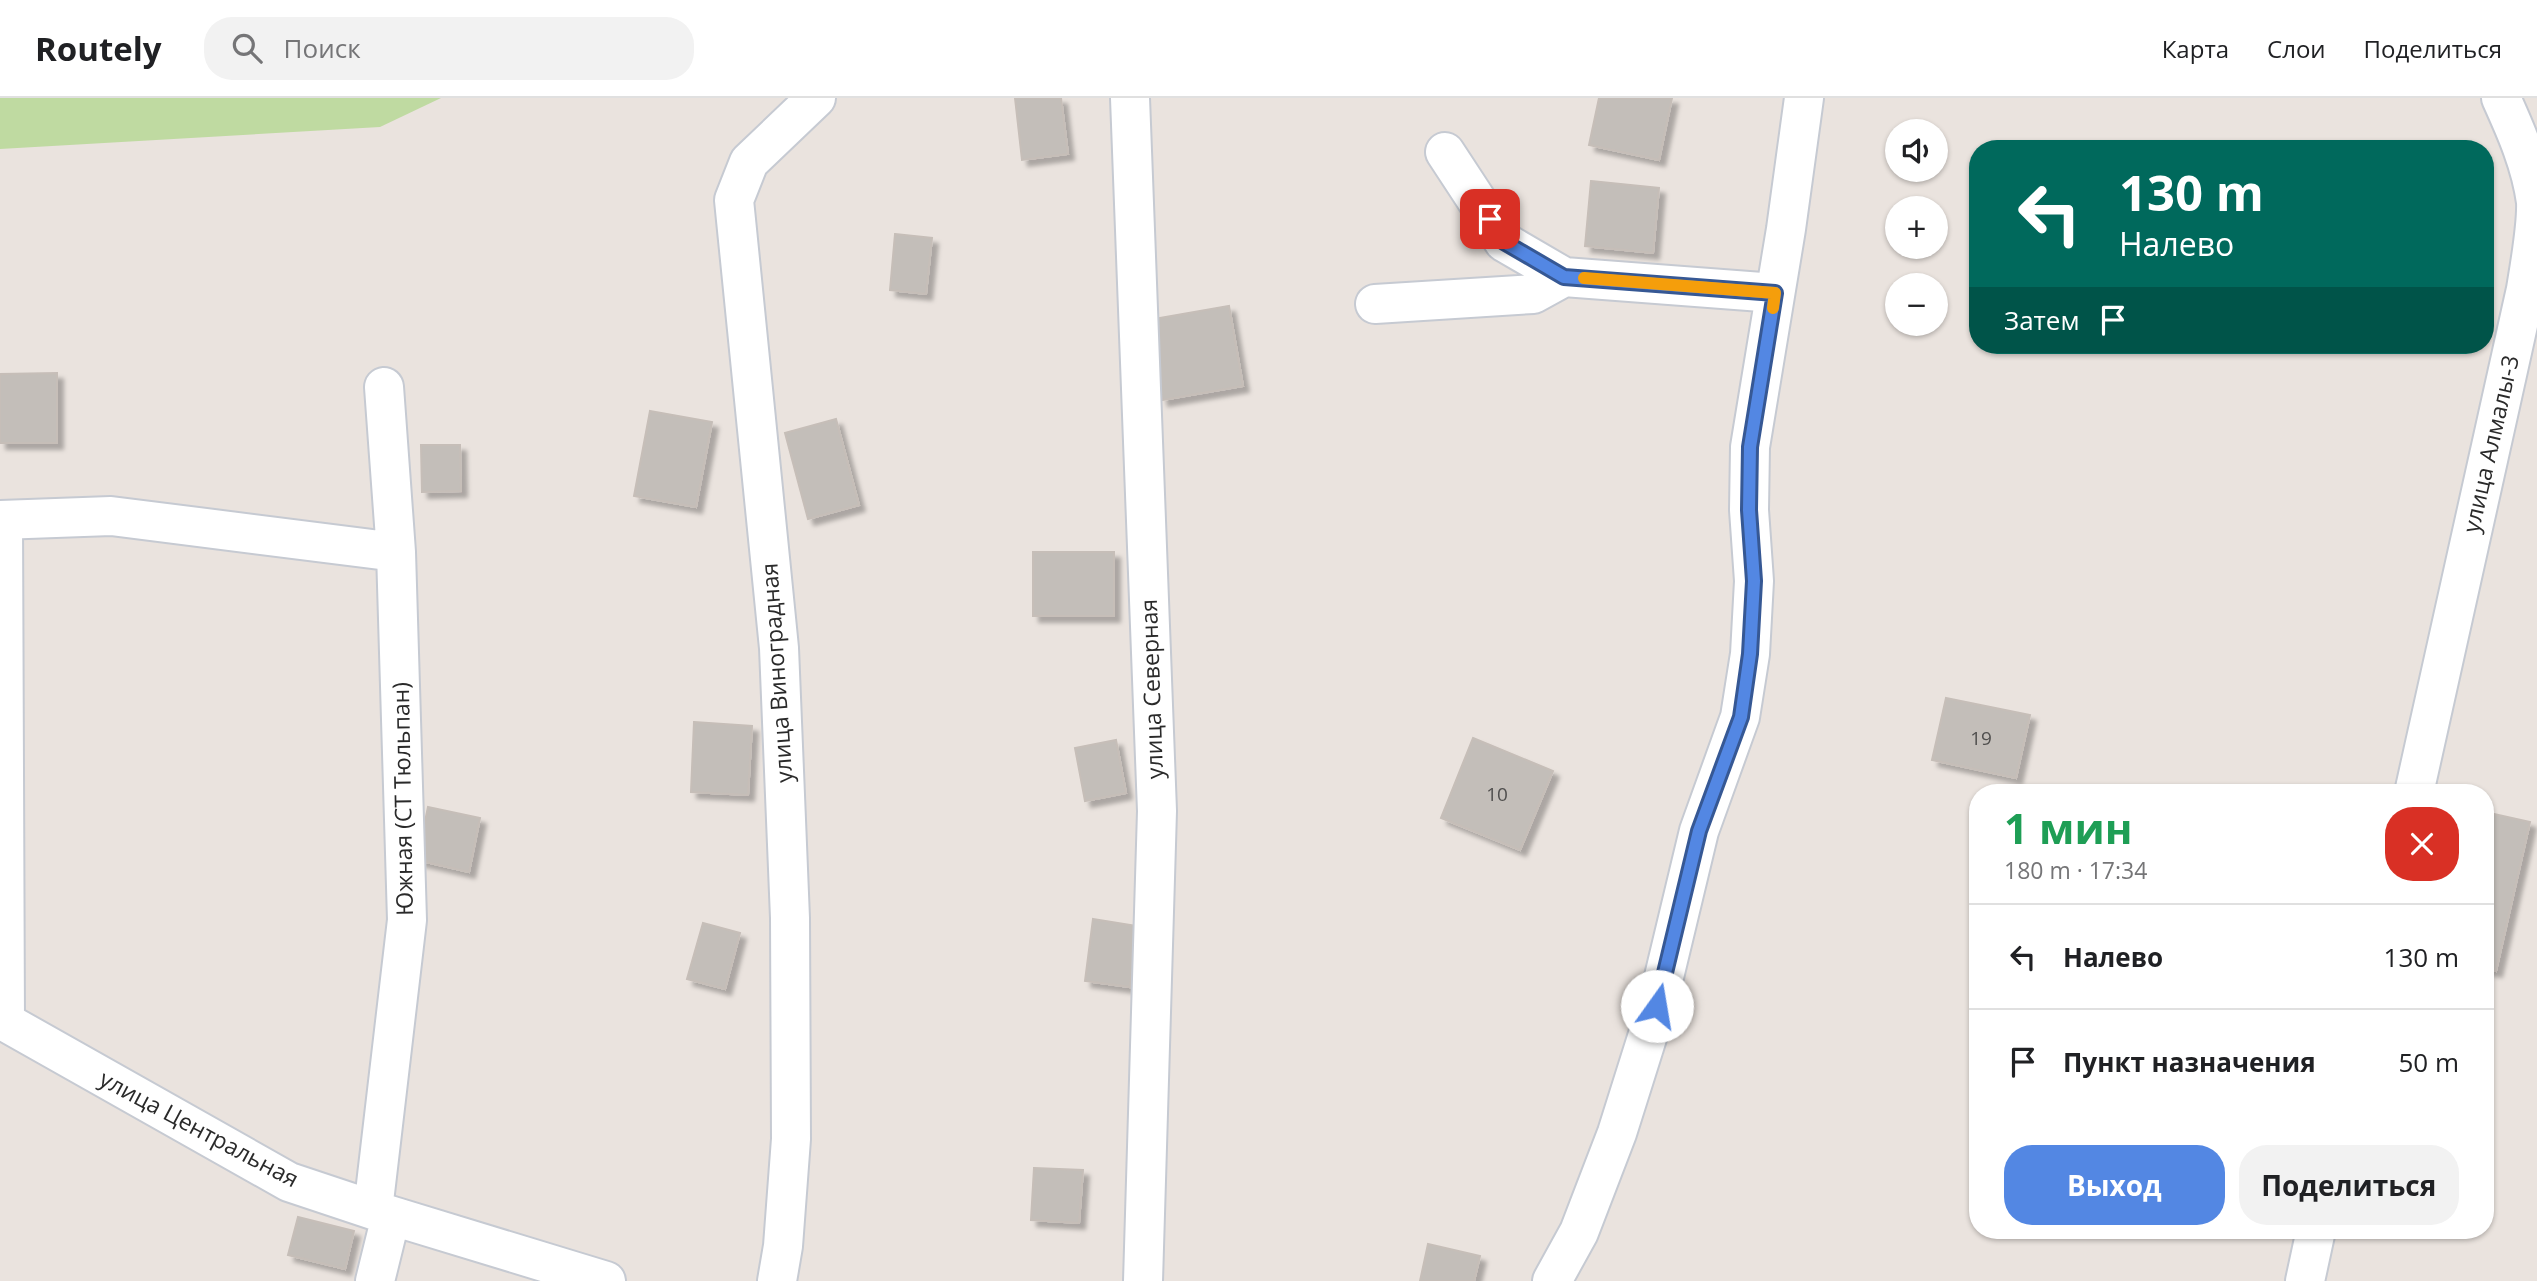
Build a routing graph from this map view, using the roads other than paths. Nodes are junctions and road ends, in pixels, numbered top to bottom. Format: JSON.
{"nodes":[{"id":1,"x":816,"y":98,"type":"edge"},
{"id":2,"x":1130,"y":98,"type":"edge"},
{"id":3,"x":1804,"y":98,"type":"edge"},
{"id":4,"x":2501,"y":98,"type":"edge"},
{"id":5,"x":1445,"y":152,"type":"dead end"},
{"id":6,"x":1564,"y":277,"type":"junction"},
{"id":7,"x":1775,"y":293,"type":"junction"},
{"id":8,"x":1375,"y":304,"type":"dead end"},
{"id":9,"x":384,"y":387,"type":"dead end"},
{"id":10,"x":1,"y":520,"type":"edge"},
{"id":11,"x":396,"y":552,"type":"junction"},
{"id":12,"x":2416,"y":784,"type":"edge"},
{"id":13,"x":2,"y":1021,"type":"edge"},
{"id":14,"x":382,"y":1213,"type":"junction"},
{"id":15,"x":2314,"y":1239,"type":"edge"},
{"id":16,"x":375,"y":1281,"type":"edge"},
{"id":17,"x":606,"y":1281,"type":"edge"},
{"id":18,"x":777,"y":1281,"type":"edge"},
{"id":19,"x":1143,"y":1281,"type":"edge"},
{"id":20,"x":1552,"y":1281,"type":"edge"},
{"id":21,"x":2305,"y":1281,"type":"edge"}],
"edges":[{"from":1,"to":18,"type":"street","name":"улица Виноградная"},
{"from":2,"to":19,"type":"street","name":"улица Северная"},
{"from":3,"to":7,"type":"street"},
{"from":4,"to":12,"type":"street","name":"улица Алмалы-3"},
{"from":5,"to":6,"type":"street"},
{"from":6,"to":7,"type":"street"},
{"from":6,"to":8,"type":"street"},
{"from":7,"to":20,"type":"street"},
{"from":9,"to":11,"type":"street","name":"Южная (СТ Тюльпан)"},
{"from":10,"to":11,"type":"street"},
{"from":10,"to":13,"type":"street"},
{"from":11,"to":14,"type":"street","name":"Южная (СТ Тюльпан)"},
{"from":13,"to":14,"type":"street","name":"улица Центральная"},
{"from":14,"to":16,"type":"street","name":"Южная (СТ Тюльпан)"},
{"from":14,"to":17,"type":"street","name":"улица Центральная"},
{"from":15,"to":21,"type":"street"}]}
